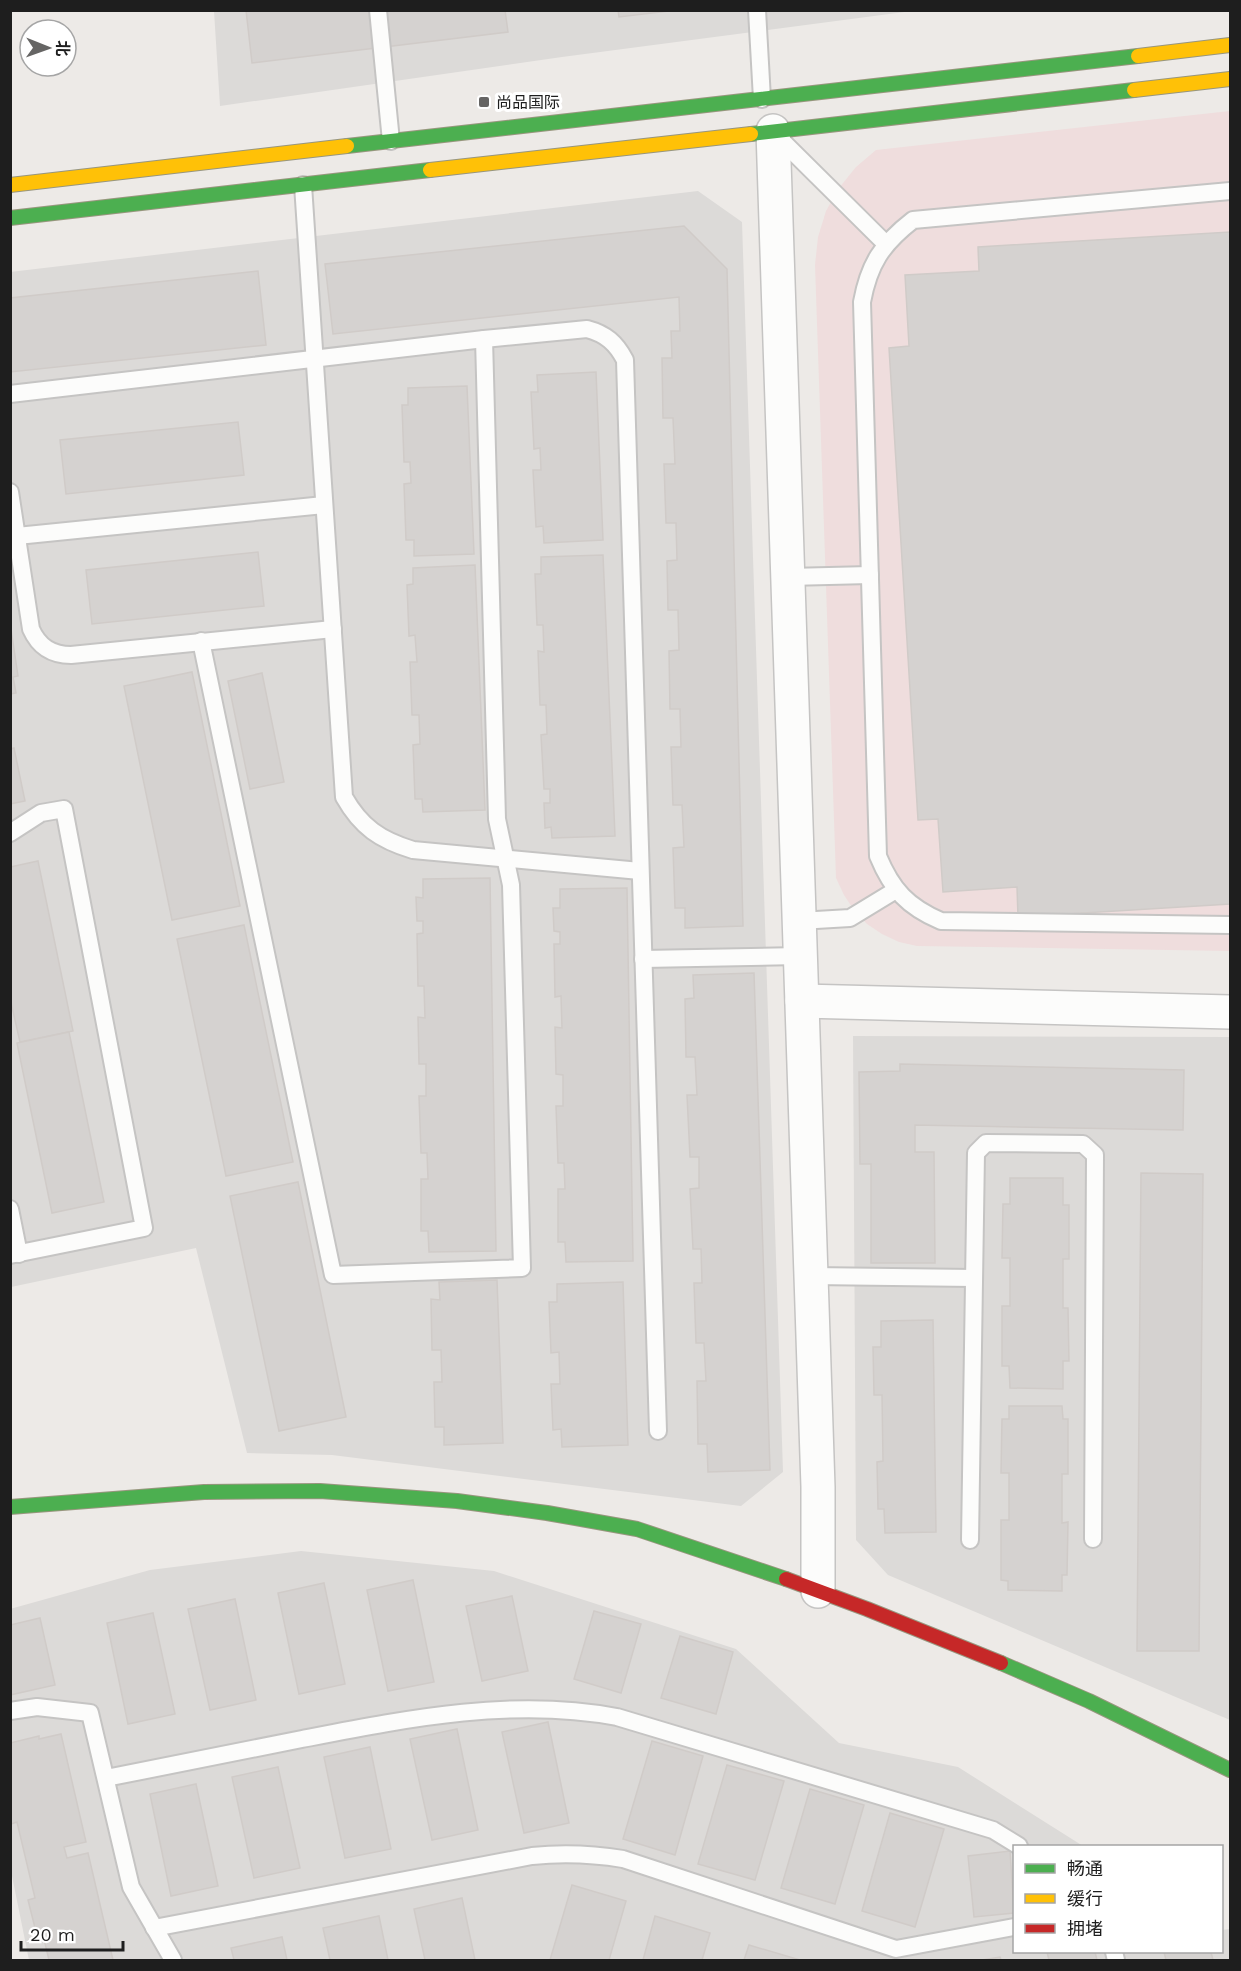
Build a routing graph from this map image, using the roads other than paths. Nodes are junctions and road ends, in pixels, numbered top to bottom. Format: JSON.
{"nodes":[{"id":1,"x":378,"y":10,"type":"edge"},
{"id":2,"x":757,"y":10,"type":"edge"},
{"id":3,"x":1230,"y":45,"type":"edge"},
{"id":4,"x":1230,"y":79,"type":"edge"},
{"id":5,"x":762,"y":99,"type":"junction"},
{"id":6,"x":772,"y":131,"type":"junction"},
{"id":7,"x":391,"y":141,"type":"junction"},
{"id":8,"x":10,"y":185,"type":"edge"},
{"id":9,"x":303,"y":185,"type":"junction"},
{"id":10,"x":1230,"y":191,"type":"edge"},
{"id":11,"x":10,"y":218,"type":"edge"},
{"id":12,"x":885,"y":244,"type":"junction"},
{"id":13,"x":484,"y":339,"type":"junction"},
{"id":14,"x":314,"y":359,"type":"junction"},
{"id":15,"x":10,"y":394,"type":"edge"},
{"id":16,"x":10,"y":492,"type":"edge"},
{"id":17,"x":324,"y":505,"type":"junction"},
{"id":18,"x":17,"y":536,"type":"junction"},
{"id":19,"x":870,"y":575,"type":"junction"},
{"id":20,"x":788,"y":577,"type":"junction"},
{"id":21,"x":333,"y":629,"type":"junction"},
{"id":22,"x":201,"y":641,"type":"junction"},
{"id":23,"x":10,"y":833,"type":"edge"},
{"id":24,"x":505,"y":858,"type":"junction"},
{"id":25,"x":640,"y":871,"type":"junction"},
{"id":26,"x":896,"y":890,"type":"junction"},
{"id":27,"x":799,"y":921,"type":"junction"},
{"id":28,"x":1230,"y":925,"type":"edge"},
{"id":29,"x":800,"y":956,"type":"junction"},
{"id":30,"x":643,"y":958,"type":"junction"},
{"id":31,"x":802,"y":1001,"type":"junction"},
{"id":32,"x":1230,"y":1011,"type":"edge"},
{"id":33,"x":10,"y":1209,"type":"edge"},
{"id":34,"x":15,"y":1255,"type":"edge"},
{"id":35,"x":811,"y":1276,"type":"junction"},
{"id":36,"x":974,"y":1278,"type":"junction"},
{"id":37,"x":658,"y":1431,"type":"dead end"},
{"id":38,"x":10,"y":1507,"type":"edge"},
{"id":39,"x":1094,"y":1539,"type":"dead end"},
{"id":40,"x":970,"y":1540,"type":"dead end"},
{"id":41,"x":818,"y":1591,"type":"junction"},
{"id":42,"x":10,"y":1711,"type":"edge"},
{"id":43,"x":1230,"y":1770,"type":"edge"},
{"id":44,"x":106,"y":1778,"type":"junction"},
{"id":45,"x":1017,"y":1845,"type":"edge"},
{"id":46,"x":1013,"y":1927,"type":"edge"},
{"id":47,"x":154,"y":1928,"type":"junction"},
{"id":48,"x":897,"y":1955,"type":"edge"},
{"id":49,"x":173,"y":1960,"type":"edge"}],
"edges":[{"from":1,"to":7,"type":"lane"},
{"from":2,"to":5,"type":"lane"},
{"from":3,"to":5,"type":"street"},
{"from":4,"to":6,"type":"street"},
{"from":5,"to":7,"type":"street"},
{"from":6,"to":9,"type":"street"},
{"from":6,"to":12,"type":"lane"},
{"from":6,"to":20,"type":"street"},
{"from":7,"to":8,"type":"street"},
{"from":9,"to":11,"type":"street"},
{"from":9,"to":14,"type":"lane"},
{"from":10,"to":12,"type":"lane"},
{"from":12,"to":19,"type":"lane"},
{"from":13,"to":14,"type":"lane"},
{"from":13,"to":24,"type":"lane"},
{"from":13,"to":25,"type":"lane"},
{"from":14,"to":15,"type":"lane"},
{"from":14,"to":17,"type":"lane"},
{"from":16,"to":18,"type":"lane"},
{"from":17,"to":18,"type":"lane"},
{"from":17,"to":21,"type":"lane"},
{"from":18,"to":22,"type":"lane"},
{"from":19,"to":20,"type":"lane"},
{"from":19,"to":26,"type":"lane"},
{"from":20,"to":27,"type":"street"},
{"from":21,"to":22,"type":"lane"},
{"from":21,"to":24,"type":"lane"},
{"from":22,"to":24,"type":"lane"},
{"from":23,"to":34,"type":"lane"},
{"from":24,"to":25,"type":"lane"},
{"from":25,"to":30,"type":"lane"},
{"from":26,"to":27,"type":"lane"},
{"from":26,"to":28,"type":"lane"},
{"from":27,"to":29,"type":"street"},
{"from":29,"to":30,"type":"lane"},
{"from":29,"to":31,"type":"street"},
{"from":30,"to":37,"type":"lane"},
{"from":31,"to":32,"type":"street"},
{"from":31,"to":35,"type":"street"},
{"from":33,"to":34,"type":"lane"},
{"from":35,"to":36,"type":"lane"},
{"from":35,"to":41,"type":"street"},
{"from":36,"to":39,"type":"lane"},
{"from":36,"to":40,"type":"lane"},
{"from":38,"to":41,"type":"street"},
{"from":41,"to":43,"type":"street"},
{"from":42,"to":44,"type":"lane"},
{"from":44,"to":45,"type":"lane"},
{"from":44,"to":47,"type":"lane"},
{"from":46,"to":48,"type":"lane"},
{"from":47,"to":48,"type":"lane"},
{"from":47,"to":49,"type":"lane"}]}
